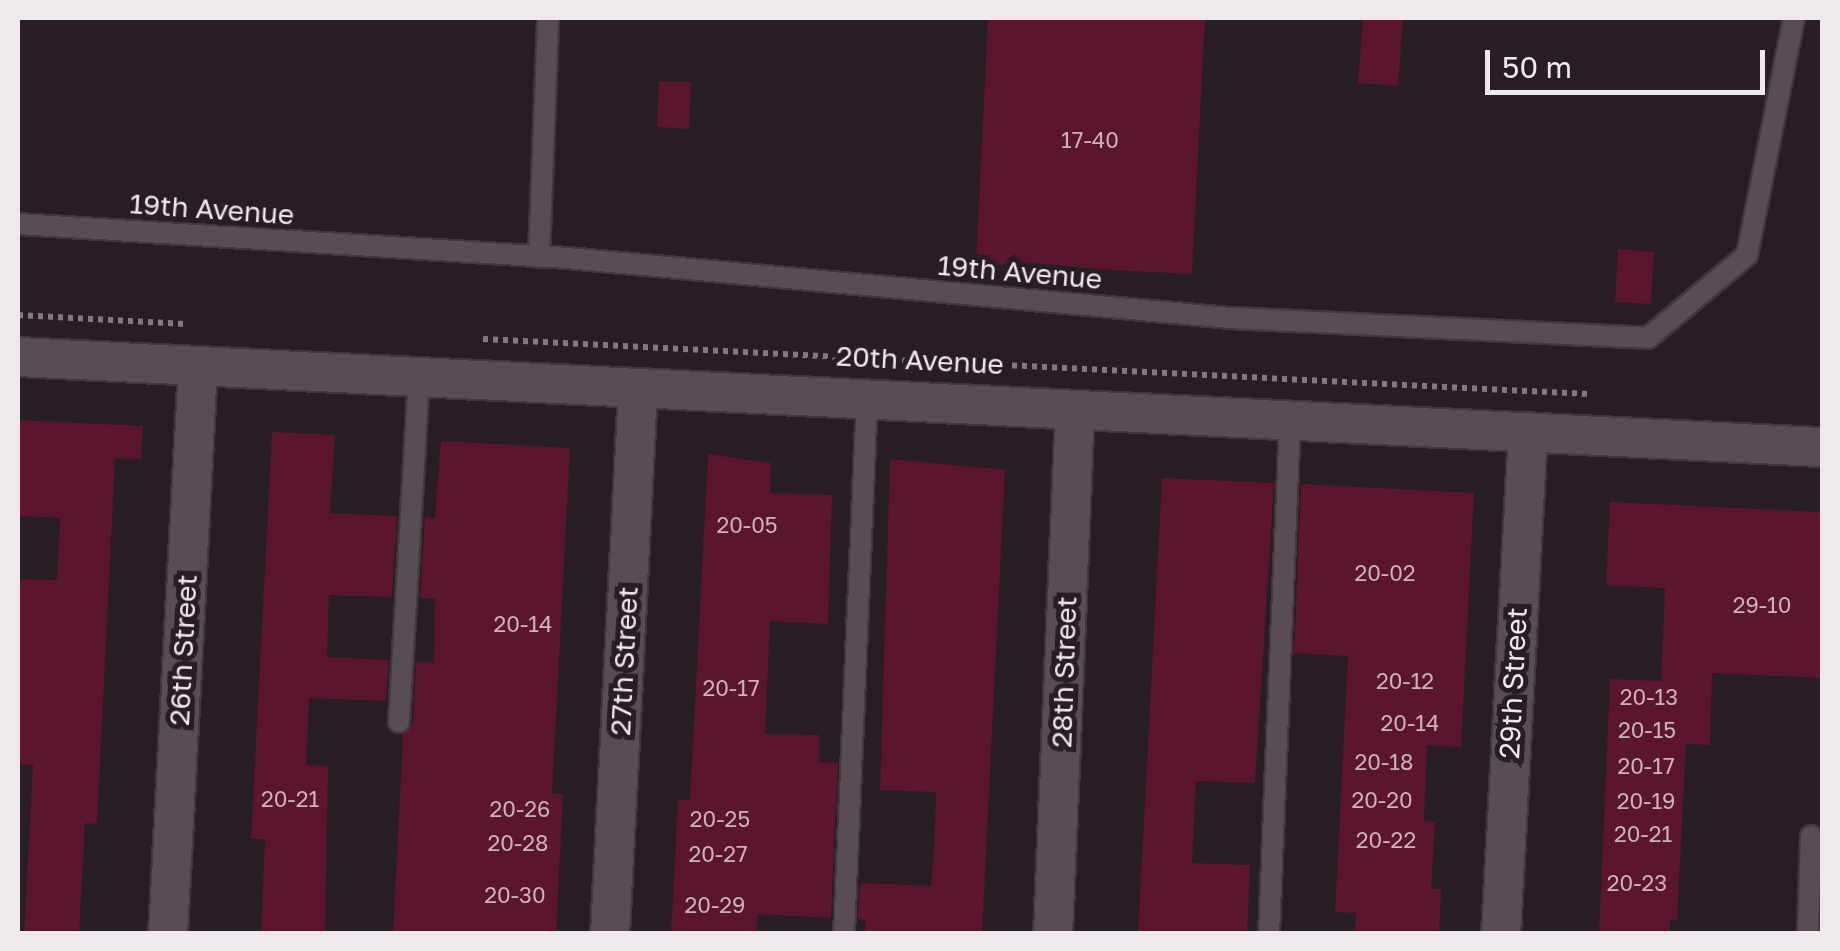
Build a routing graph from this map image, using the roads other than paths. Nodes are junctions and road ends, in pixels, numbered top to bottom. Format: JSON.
{"nodes":[{"id":1,"x":548,"y":18,"type":"edge"},
{"id":2,"x":1794,"y":18,"type":"edge"},
{"id":3,"x":18,"y":224,"type":"edge"},
{"id":4,"x":539,"y":258,"type":"junction"},
{"id":5,"x":18,"y":356,"type":"edge"},
{"id":6,"x":198,"y":366,"type":"junction"},
{"id":7,"x":419,"y":377,"type":"junction"},
{"id":8,"x":638,"y":388,"type":"junction"},
{"id":9,"x":868,"y":399,"type":"junction"},
{"id":10,"x":1076,"y":410,"type":"junction"},
{"id":11,"x":1290,"y":420,"type":"junction"},
{"id":12,"x":1528,"y":432,"type":"junction"},
{"id":13,"x":1822,"y":447,"type":"edge"},
{"id":14,"x":398,"y":722,"type":"dead end"},
{"id":15,"x":1810,"y":836,"type":"dead end"},
{"id":16,"x":168,"y":934,"type":"edge"},
{"id":17,"x":610,"y":934,"type":"edge"},
{"id":18,"x":844,"y":934,"type":"edge"},
{"id":19,"x":1054,"y":934,"type":"edge"},
{"id":20,"x":1269,"y":934,"type":"edge"},
{"id":21,"x":1501,"y":934,"type":"edge"},
{"id":22,"x":1808,"y":934,"type":"edge"}],
"edges":[{"from":1,"to":4,"type":"lane"},
{"from":2,"to":4,"type":"lane","name":"19th Avenue"},
{"from":3,"to":4,"type":"lane","name":"19th Avenue"},
{"from":5,"to":6,"type":"street","name":"20th Avenue"},
{"from":6,"to":7,"type":"street","name":"20th Avenue"},
{"from":6,"to":16,"type":"street","name":"26th Street"},
{"from":7,"to":8,"type":"street","name":"20th Avenue"},
{"from":7,"to":14,"type":"lane"},
{"from":8,"to":9,"type":"street","name":"20th Avenue"},
{"from":8,"to":17,"type":"street","name":"27th Street"},
{"from":9,"to":10,"type":"street","name":"20th Avenue"},
{"from":9,"to":18,"type":"lane"},
{"from":10,"to":11,"type":"street","name":"20th Avenue"},
{"from":10,"to":19,"type":"street","name":"28th Street"},
{"from":11,"to":12,"type":"street","name":"20th Avenue"},
{"from":11,"to":20,"type":"lane"},
{"from":12,"to":13,"type":"street","name":"20th Avenue"},
{"from":12,"to":21,"type":"street","name":"29th Street"},
{"from":15,"to":22,"type":"lane"}]}
